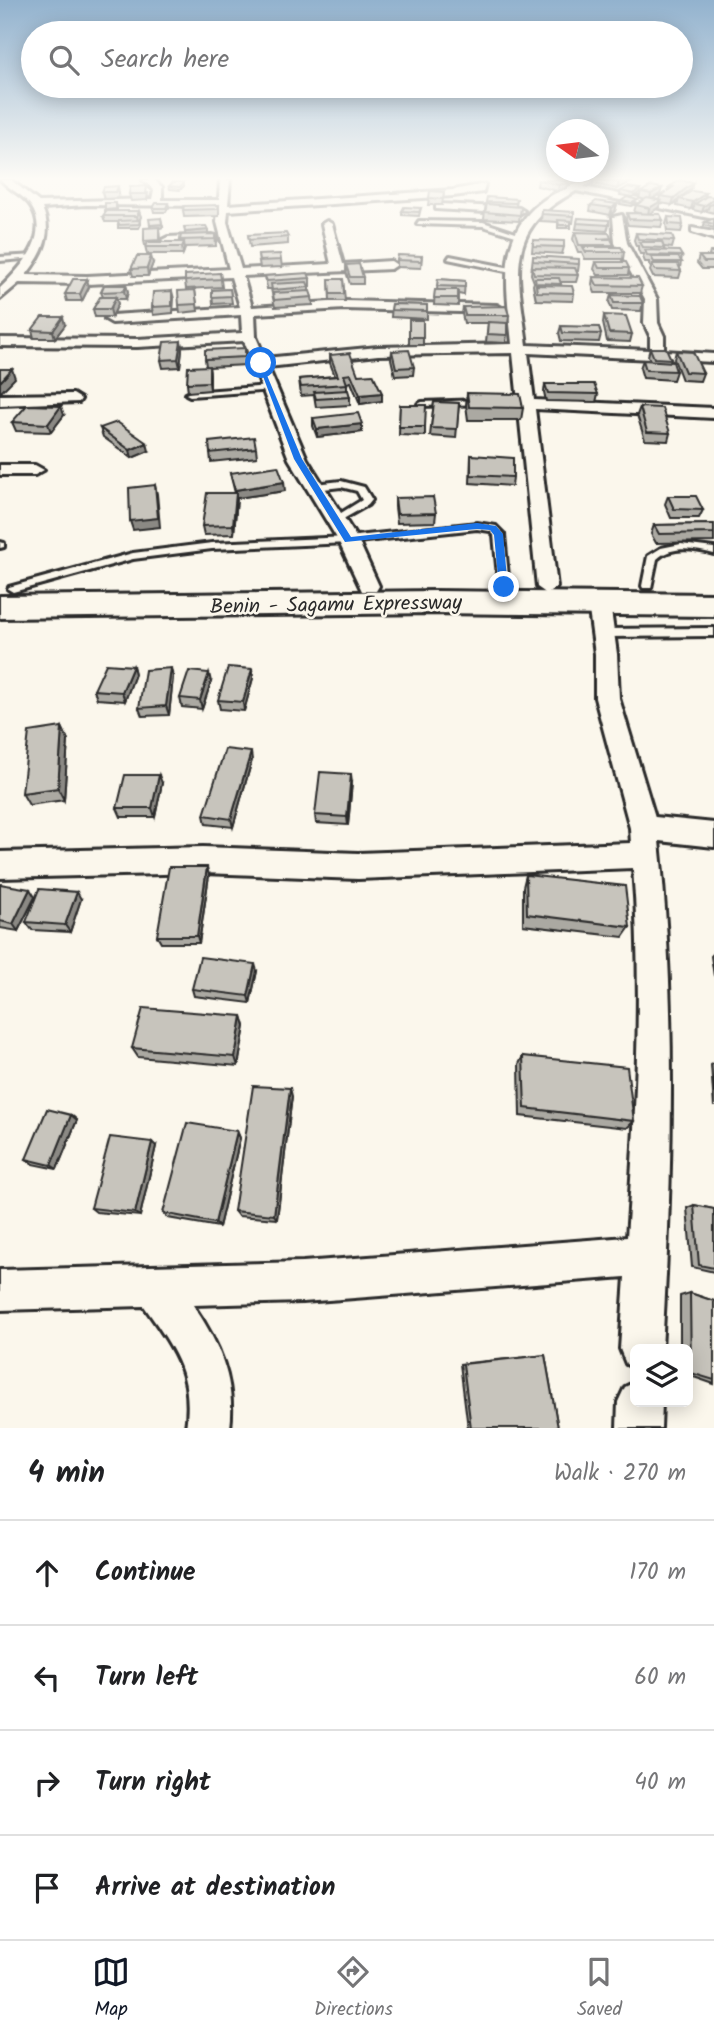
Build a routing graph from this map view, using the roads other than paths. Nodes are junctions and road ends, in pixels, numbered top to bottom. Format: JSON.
{"nodes":[{"id":1,"x":40,"y":247,"type":"edge"},
{"id":2,"x":229,"y":247,"type":"edge"},
{"id":3,"x":333,"y":247,"type":"edge"},
{"id":4,"x":516,"y":247,"type":"edge"},
{"id":5,"x":623,"y":247,"type":"edge"},
{"id":6,"x":34,"y":256,"type":"junction"},
{"id":7,"x":450,"y":258,"type":"dead end"},
{"id":8,"x":0,"y":259,"type":"edge"},
{"id":9,"x":391,"y":265,"type":"dead end"},
{"id":10,"x":338,"y":267,"type":"junction"},
{"id":11,"x":511,"y":270,"type":"junction"},
{"id":12,"x":237,"y":272,"type":"junction"},
{"id":13,"x":16,"y":279,"type":"junction"},
{"id":14,"x":0,"y":295,"type":"edge"},
{"id":15,"x":515,"y":309,"type":"junction"},
{"id":16,"x":248,"y":312,"type":"junction"},
{"id":17,"x":112,"y":319,"type":"edge"},
{"id":18,"x":249,"y":337,"type":"junction"},
{"id":19,"x":0,"y":342,"type":"edge"},
{"id":20,"x":519,"y":348,"type":"junction"},
{"id":21,"x":657,"y":354,"type":"junction"},
{"id":22,"x":714,"y":358,"type":"edge"},
{"id":23,"x":261,"y":363,"type":"junction"},
{"id":24,"x":271,"y":388,"type":"junction"},
{"id":25,"x":190,"y":394,"type":"edge"},
{"id":26,"x":73,"y":399,"type":"dead end"},
{"id":27,"x":0,"y":400,"type":"edge"},
{"id":28,"x":487,"y":402,"type":"edge"},
{"id":29,"x":422,"y":404,"type":"edge"},
{"id":30,"x":521,"y":404,"type":"junction"},
{"id":31,"x":714,"y":413,"type":"edge"},
{"id":32,"x":0,"y":470,"type":"edge"},
{"id":33,"x":34,"y":470,"type":"dead end"},
{"id":34,"x":315,"y":486,"type":"junction"},
{"id":35,"x":336,"y":520,"type":"junction"},
{"id":36,"x":348,"y":540,"type":"junction"},
{"id":37,"x":714,"y":551,"type":"edge"},
{"id":38,"x":369,"y":586,"type":"junction"},
{"id":39,"x":647,"y":586,"type":"junction"},
{"id":40,"x":504,"y":587,"type":"junction"},
{"id":41,"x":547,"y":587,"type":"junction"},
{"id":42,"x":714,"y":587,"type":"edge"},
{"id":43,"x":4,"y":595,"type":"edge"},
{"id":44,"x":714,"y":605,"type":"edge"},
{"id":45,"x":602,"y":618,"type":"junction"},
{"id":46,"x":714,"y":632,"type":"edge"},
{"id":47,"x":714,"y":835,"type":"edge"},
{"id":48,"x":645,"y":841,"type":"junction"},
{"id":49,"x":0,"y":865,"type":"edge"},
{"id":50,"x":646,"y":1255,"type":"junction"},
{"id":51,"x":154,"y":1286,"type":"junction"},
{"id":52,"x":0,"y":1290,"type":"edge"},
{"id":53,"x":641,"y":1344,"type":"edge"},
{"id":54,"x":640,"y":1407,"type":"edge"},
{"id":55,"x":208,"y":1428,"type":"edge"},
{"id":56,"x":639,"y":1428,"type":"edge"}],
"edges":[{"from":1,"to":6,"type":"street"},
{"from":2,"to":12,"type":"street"},
{"from":3,"to":10,"type":"street"},
{"from":4,"to":11,"type":"street"},
{"from":5,"to":21,"type":"street"},
{"from":6,"to":8,"type":"lane"},
{"from":6,"to":13,"type":"street"},
{"from":7,"to":11,"type":"lane"},
{"from":9,"to":10,"type":"street"},
{"from":10,"to":12,"type":"street"},
{"from":11,"to":15,"type":"street"},
{"from":12,"to":13,"type":"street"},
{"from":12,"to":16,"type":"street"},
{"from":13,"to":14,"type":"street"},
{"from":15,"to":16,"type":"street"},
{"from":15,"to":20,"type":"street"},
{"from":16,"to":17,"type":"street"},
{"from":16,"to":18,"type":"street"},
{"from":18,"to":19,"type":"street"},
{"from":18,"to":23,"type":"street"},
{"from":20,"to":21,"type":"street"},
{"from":20,"to":23,"type":"street"},
{"from":20,"to":30,"type":"street"},
{"from":21,"to":22,"type":"street"},
{"from":23,"to":24,"type":"street"},
{"from":24,"to":25,"type":"lane"},
{"from":24,"to":34,"type":"street"},
{"from":26,"to":27,"type":"street"},
{"from":28,"to":29,"type":"lane"},
{"from":30,"to":31,"type":"street"},
{"from":30,"to":41,"type":"street"},
{"from":32,"to":33,"type":"street"},
{"from":34,"to":35,"type":"street"},
{"from":34,"to":35,"type":"lane"},
{"from":35,"to":36,"type":"street"},
{"from":36,"to":38,"type":"street"},
{"from":36,"to":40,"type":"lane"},
{"from":36,"to":43,"type":"lane"},
{"from":37,"to":39,"type":"lane"},
{"from":38,"to":40,"type":"highway"},
{"from":38,"to":43,"type":"highway"},
{"from":39,"to":41,"type":"highway"},
{"from":39,"to":42,"type":"highway"},
{"from":40,"to":41,"type":"highway"},
{"from":43,"to":45,"type":"highway","name":"Benin - Sagamu Expressway"},
{"from":44,"to":45,"type":"highway","name":"Benin - Sagamu Expressway"},
{"from":45,"to":46,"type":"lane"},
{"from":45,"to":48,"type":"street"},
{"from":47,"to":48,"type":"street"},
{"from":48,"to":49,"type":"street"},
{"from":48,"to":50,"type":"street"},
{"from":50,"to":51,"type":"street"},
{"from":50,"to":53,"type":"street"},
{"from":51,"to":52,"type":"street"},
{"from":51,"to":55,"type":"street"},
{"from":54,"to":56,"type":"street"}]}
